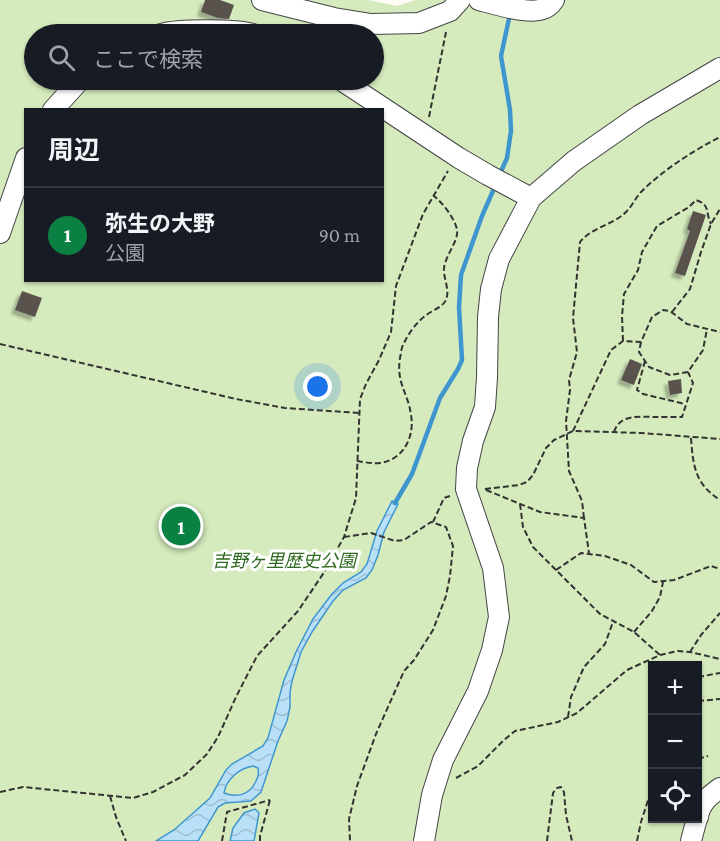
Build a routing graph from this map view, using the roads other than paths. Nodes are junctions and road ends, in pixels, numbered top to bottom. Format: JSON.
{"nodes":[{"id":1,"x":262,"y":0,"type":"edge"},
{"id":2,"x":479,"y":0,"type":"edge"},
{"id":3,"x":554,"y":0,"type":"edge"},
{"id":4,"x":455,"y":6,"type":"edge"},
{"id":5,"x":720,"y":68,"type":"edge"},
{"id":6,"x":71,"y":90,"type":"edge"},
{"id":7,"x":356,"y":90,"type":"edge"},
{"id":8,"x":55,"y":108,"type":"edge"},
{"id":9,"x":383,"y":108,"type":"edge"},
{"id":10,"x":384,"y":109,"type":"edge"},
{"id":11,"x":24,"y":164,"type":"edge"},
{"id":12,"x":531,"y":198,"type":"junction"},
{"id":13,"x":0,"y":233,"type":"edge"},
{"id":14,"x":720,"y":788,"type":"edge"},
{"id":15,"x":702,"y":805,"type":"edge"},
{"id":16,"x":696,"y":823,"type":"edge"},
{"id":17,"x":424,"y":841,"type":"edge"},
{"id":18,"x":691,"y":841,"type":"edge"}],
"edges":[{"from":1,"to":4,"type":"street"},
{"from":2,"to":3,"type":"street"},
{"from":5,"to":12,"type":"street"},
{"from":6,"to":8,"type":"street"},
{"from":7,"to":9,"type":"street"},
{"from":10,"to":12,"type":"street"},
{"from":11,"to":13,"type":"street"},
{"from":12,"to":17,"type":"street"},
{"from":14,"to":15,"type":"street"},
{"from":16,"to":18,"type":"street"}]}
